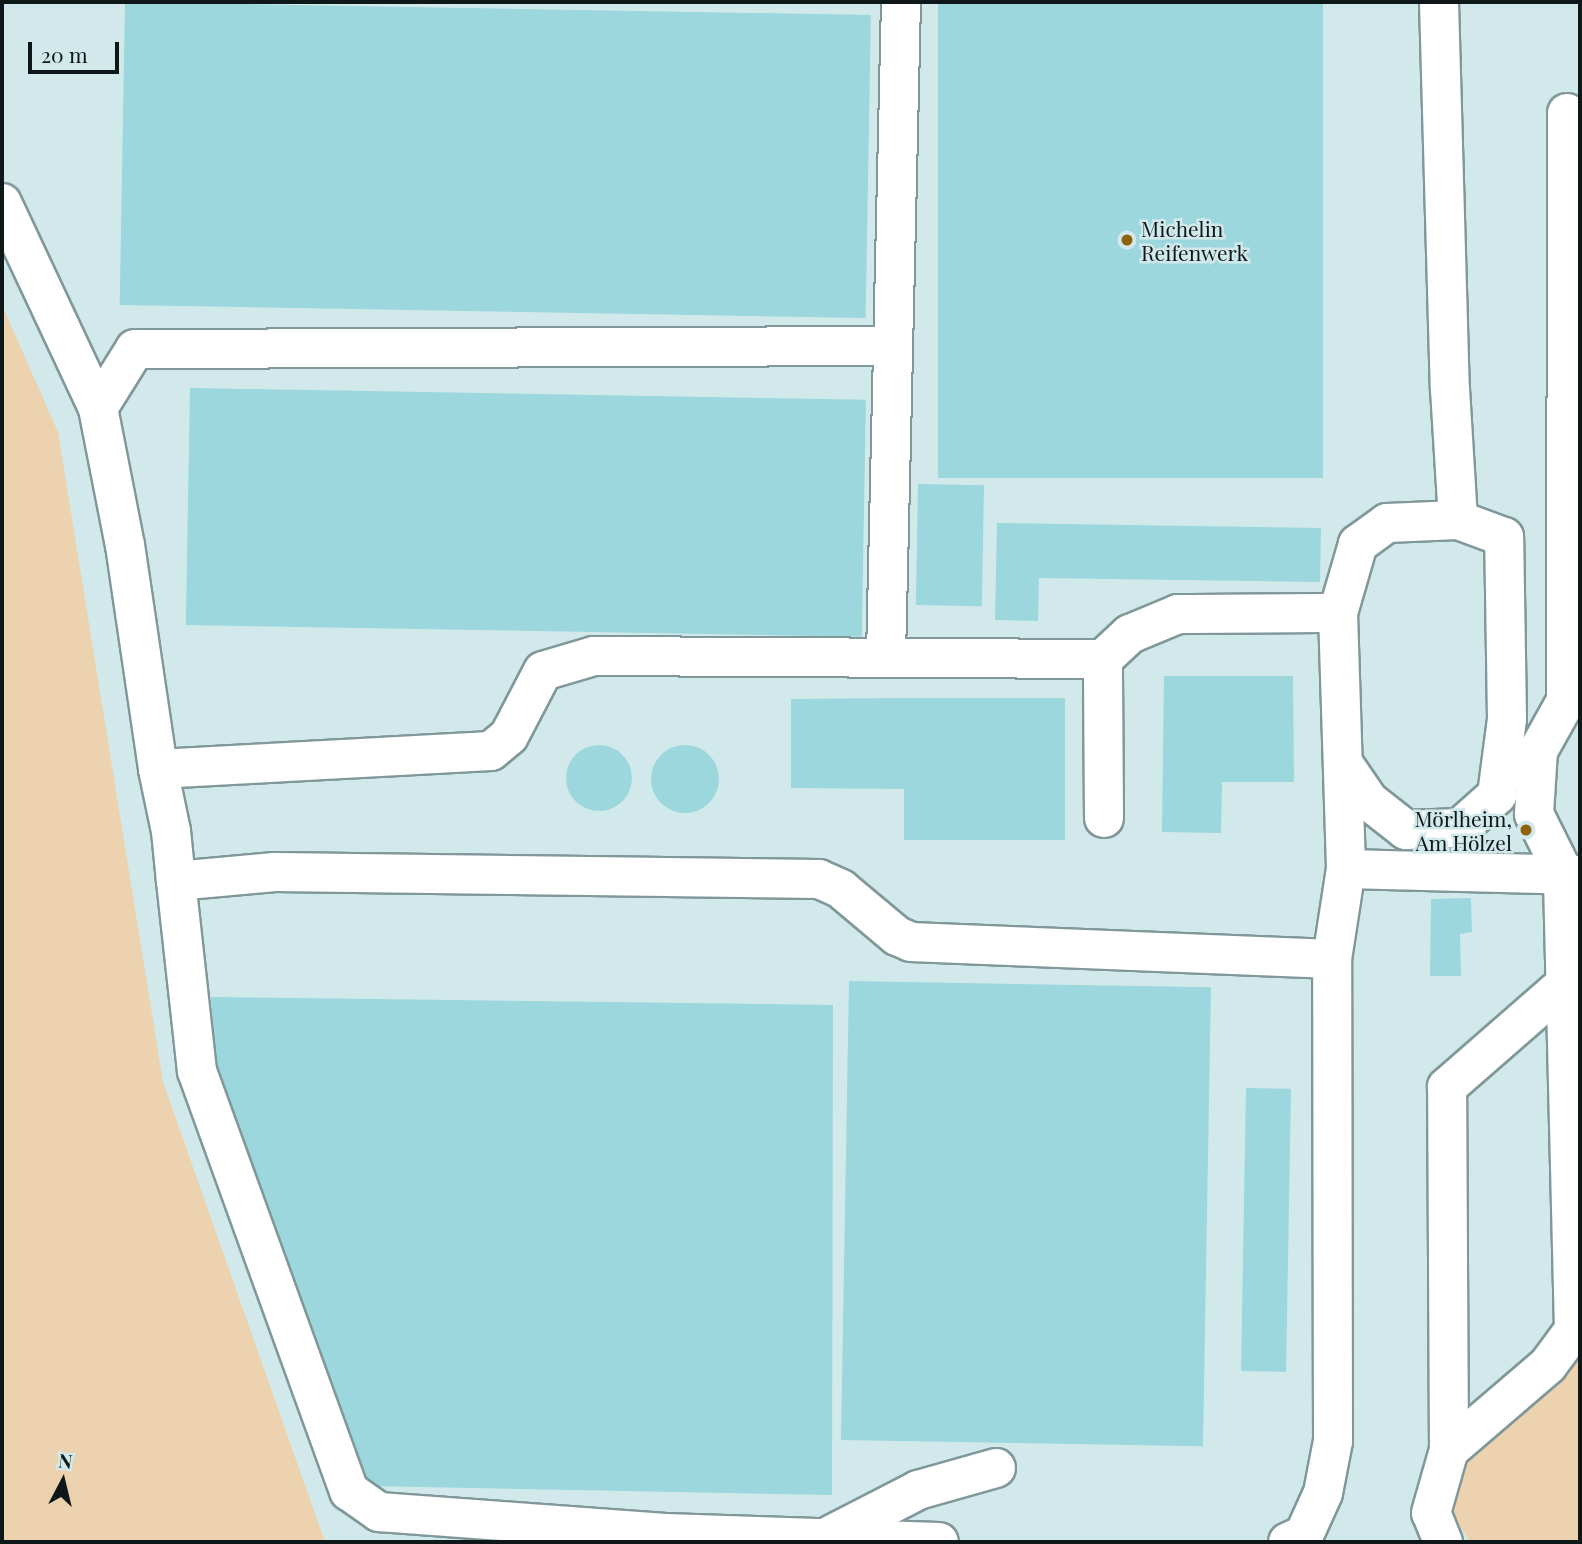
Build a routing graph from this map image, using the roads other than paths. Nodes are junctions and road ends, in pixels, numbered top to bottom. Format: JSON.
{"nodes":[{"id":1,"x":901,"y":2,"type":"edge"},
{"id":2,"x":1439,"y":2,"type":"edge"},
{"id":3,"x":1567,"y":113,"type":"dead end"},
{"id":4,"x":2,"y":203,"type":"edge"},
{"id":5,"x":892,"y":346,"type":"junction"},
{"id":6,"x":98,"y":408,"type":"junction"},
{"id":7,"x":1458,"y":520,"type":"junction"},
{"id":8,"x":1338,"y":613,"type":"junction"},
{"id":9,"x":886,"y":657,"type":"junction"},
{"id":10,"x":1103,"y":659,"type":"junction"},
{"id":11,"x":1573,"y":701,"type":"edge"},
{"id":12,"x":1343,"y":763,"type":"junction"},
{"id":13,"x":158,"y":769,"type":"junction"},
{"id":14,"x":1104,"y":818,"type":"dead end"},
{"id":15,"x":1346,"y":869,"type":"junction"},
{"id":16,"x":1571,"y":874,"type":"edge"},
{"id":17,"x":176,"y":881,"type":"junction"},
{"id":18,"x":1332,"y":959,"type":"junction"},
{"id":19,"x":1565,"y":984,"type":"junction"},
{"id":20,"x":1449,"y":1450,"type":"junction"},
{"id":21,"x":996,"y":1468,"type":"dead end"},
{"id":22,"x":829,"y":1536,"type":"junction"},
{"id":23,"x":939,"y":1542,"type":"edge"},
{"id":24,"x":1288,"y":1542,"type":"edge"},
{"id":25,"x":1443,"y":1542,"type":"edge"}],
"edges":[{"from":1,"to":5,"type":"lane"},
{"from":2,"to":7,"type":"lane"},
{"from":3,"to":11,"type":"lane"},
{"from":4,"to":6,"type":"lane"},
{"from":5,"to":6,"type":"lane"},
{"from":5,"to":9,"type":"lane"},
{"from":6,"to":13,"type":"lane"},
{"from":7,"to":8,"type":"lane"},
{"from":7,"to":12,"type":"lane"},
{"from":8,"to":10,"type":"lane"},
{"from":8,"to":12,"type":"lane"},
{"from":9,"to":10,"type":"lane"},
{"from":9,"to":13,"type":"lane"},
{"from":10,"to":14,"type":"lane"},
{"from":11,"to":16,"type":"lane"},
{"from":12,"to":15,"type":"lane"},
{"from":13,"to":17,"type":"lane"},
{"from":15,"to":16,"type":"lane"},
{"from":15,"to":18,"type":"lane"},
{"from":16,"to":19,"type":"lane"},
{"from":17,"to":18,"type":"lane"},
{"from":17,"to":22,"type":"lane"},
{"from":18,"to":24,"type":"lane"},
{"from":19,"to":20,"type":"lane"},
{"from":19,"to":20,"type":"lane"},
{"from":20,"to":25,"type":"lane"},
{"from":21,"to":22,"type":"lane"},
{"from":22,"to":23,"type":"lane"}]}
